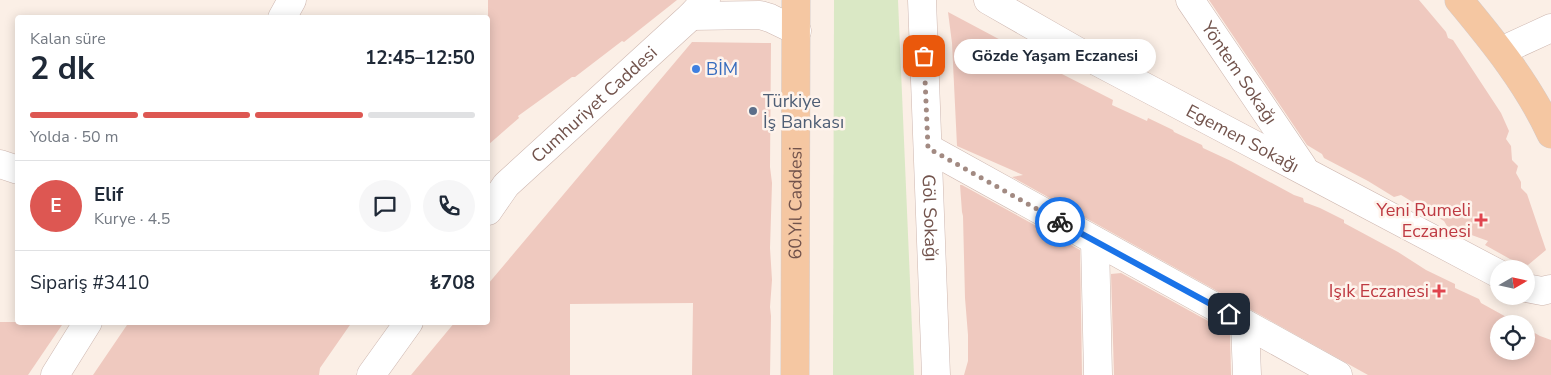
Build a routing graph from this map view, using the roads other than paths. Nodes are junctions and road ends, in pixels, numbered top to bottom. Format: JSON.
{"nodes":[{"id":1,"x":796,"y":0,"type":"edge"},
{"id":2,"x":922,"y":0,"type":"edge"},
{"id":3,"x":988,"y":0,"type":"edge"},
{"id":4,"x":1190,"y":0,"type":"edge"},
{"id":5,"x":1459,"y":0,"type":"edge"},
{"id":6,"x":698,"y":8,"type":"edge"},
{"id":7,"x":1551,"y":28,"type":"edge"},
{"id":8,"x":797,"y":31,"type":"junction"},
{"id":9,"x":1501,"y":51,"type":"junction"},
{"id":10,"x":1551,"y":134,"type":"edge"},
{"id":11,"x":928,"y":148,"type":"junction"},
{"id":12,"x":0,"y":164,"type":"edge"},
{"id":13,"x":15,"y":169,"type":"edge"},
{"id":14,"x":1306,"y":171,"type":"junction"},
{"id":15,"x":490,"y":208,"type":"edge"},
{"id":16,"x":1095,"y":241,"type":"junction"},
{"id":17,"x":1490,"y":269,"type":"edge"},
{"id":18,"x":1551,"y":289,"type":"edge"},
{"id":19,"x":1535,"y":290,"type":"edge"},
{"id":20,"x":1246,"y":324,"type":"junction"},
{"id":21,"x":86,"y":325,"type":"edge"},
{"id":22,"x":407,"y":325,"type":"edge"},
{"id":23,"x":55,"y":375,"type":"edge"},
{"id":24,"x":371,"y":375,"type":"edge"},
{"id":25,"x":795,"y":375,"type":"edge"},
{"id":26,"x":936,"y":375,"type":"edge"},
{"id":27,"x":1098,"y":375,"type":"edge"},
{"id":28,"x":1247,"y":375,"type":"edge"},
{"id":29,"x":1338,"y":375,"type":"edge"}],
"edges":[{"from":1,"to":8,"type":"main road","name":"60.Yıl Caddesi"},
{"from":2,"to":11,"type":"street","name":"Göl Sokağı"},
{"from":3,"to":14,"type":"street","name":"Egemen Sokağı"},
{"from":4,"to":14,"type":"street","name":"Yöntem Sokağı"},
{"from":5,"to":9,"type":"main road"},
{"from":6,"to":8,"type":"street"},
{"from":6,"to":15,"type":"street","name":"Cumhuriyet Caddesi"},
{"from":7,"to":9,"type":"street"},
{"from":8,"to":25,"type":"main road","name":"60.Yıl Caddesi"},
{"from":9,"to":10,"type":"main road"},
{"from":11,"to":16,"type":"street"},
{"from":11,"to":26,"type":"street","name":"Göl Sokağı"},
{"from":12,"to":13,"type":"street"},
{"from":14,"to":17,"type":"street","name":"Egemen Sokağı"},
{"from":16,"to":20,"type":"street"},
{"from":16,"to":27,"type":"street"},
{"from":18,"to":19,"type":"street"},
{"from":20,"to":28,"type":"street"},
{"from":20,"to":29,"type":"street"},
{"from":21,"to":23,"type":"street"},
{"from":22,"to":24,"type":"street"}]}
